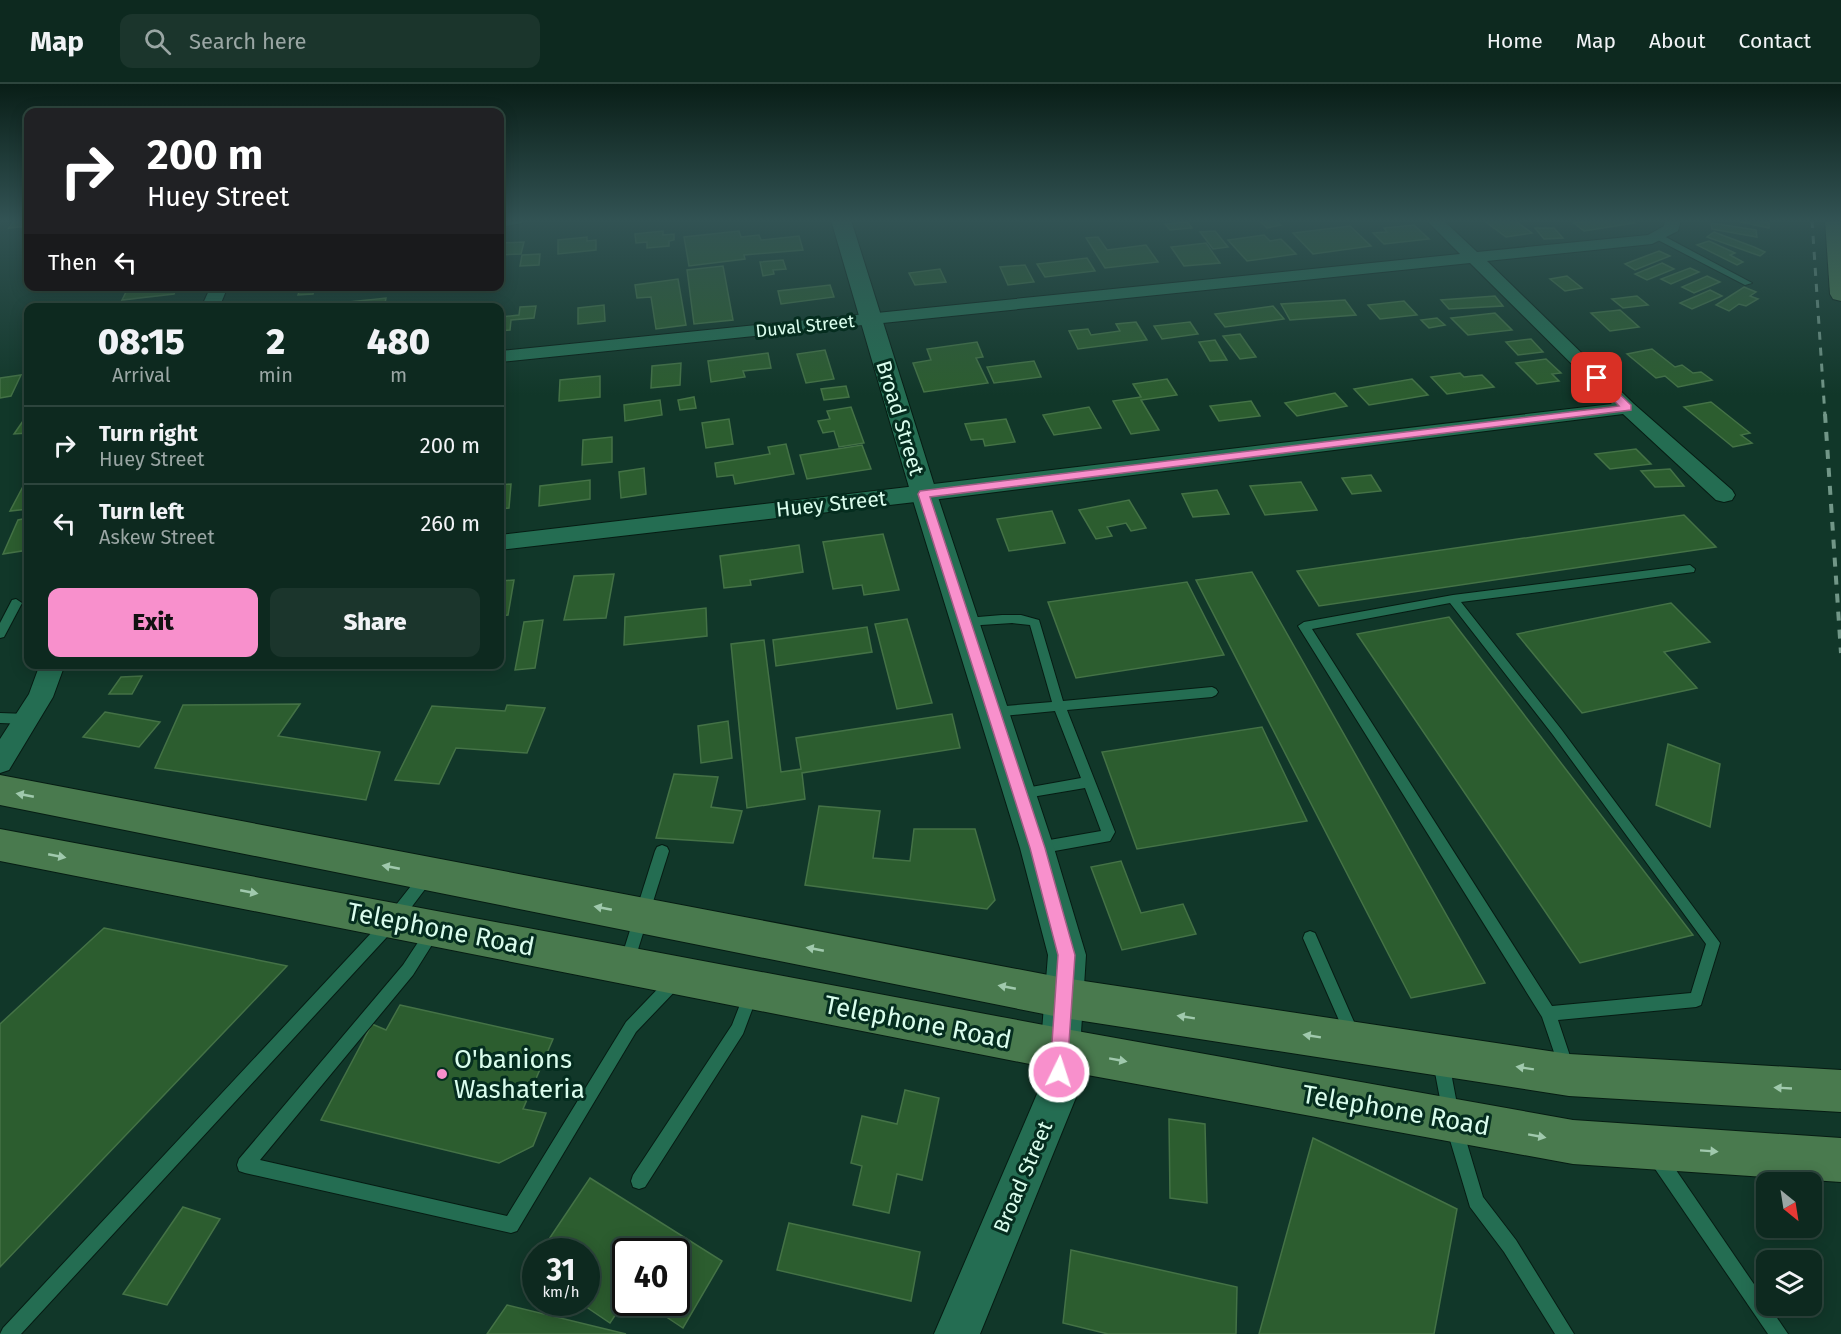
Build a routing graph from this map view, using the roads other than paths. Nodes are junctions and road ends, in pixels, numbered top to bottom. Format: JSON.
{"nodes":[{"id":1,"x":858,"y":278,"type":"edge"},
{"id":2,"x":1269,"y":278,"type":"edge"},
{"id":3,"x":1495,"y":278,"type":"edge"},
{"id":4,"x":1741,"y":278,"type":"edge"},
{"id":5,"x":1840,"y":278,"type":"edge"},
{"id":6,"x":1748,"y":283,"type":"dead end"},
{"id":7,"x":1841,"y":294,"type":"edge"},
{"id":8,"x":870,"y":320,"type":"junction"},
{"id":9,"x":504,"y":357,"type":"edge"},
{"id":10,"x":1627,"y":408,"type":"junction"},
{"id":11,"x":924,"y":494,"type":"junction"},
{"id":12,"x":1724,"y":495,"type":"dead end"},
{"id":13,"x":504,"y":543,"type":"edge"},
{"id":14,"x":1690,"y":569,"type":"dead end"},
{"id":15,"x":1453,"y":599,"type":"junction"},
{"id":16,"x":16,"y":603,"type":"dead end"},
{"id":17,"x":966,"y":622,"type":"junction"},
{"id":18,"x":0,"y":634,"type":"edge"},
{"id":19,"x":51,"y":669,"type":"edge"},
{"id":20,"x":1212,"y":692,"type":"dead end"},
{"id":21,"x":1059,"y":706,"type":"junction"},
{"id":22,"x":993,"y":712,"type":"junction"},
{"id":23,"x":0,"y":718,"type":"edge"},
{"id":24,"x":27,"y":719,"type":"junction"},
{"id":25,"x":0,"y":762,"type":"edge"},
{"id":26,"x":1089,"y":782,"type":"junction"},
{"id":27,"x":0,"y":790,"type":"edge"},
{"id":28,"x":1020,"y":794,"type":"junction"},
{"id":29,"x":0,"y":845,"type":"edge"},
{"id":30,"x":1037,"y":848,"type":"junction"},
{"id":31,"x":662,"y":851,"type":"dead end"},
{"id":32,"x":429,"y":874,"type":"junction"},
{"id":33,"x":643,"y":916,"type":"junction"},
{"id":34,"x":393,"y":920,"type":"junction"},
{"id":35,"x":436,"y":928,"type":"junction"},
{"id":36,"x":1310,"y":938,"type":"dead end"},
{"id":37,"x":626,"y":965,"type":"junction"},
{"id":38,"x":680,"y":976,"type":"junction"},
{"id":39,"x":752,"y":990,"type":"junction"},
{"id":40,"x":1064,"y":998,"type":"junction"},
{"id":41,"x":1548,"y":1014,"type":"junction"},
{"id":42,"x":1355,"y":1042,"type":"junction"},
{"id":43,"x":1060,"y":1049,"type":"junction"},
{"id":44,"x":1440,"y":1055,"type":"junction"},
{"id":45,"x":1569,"y":1075,"type":"junction"},
{"id":46,"x":1841,"y":1091,"type":"edge"},
{"id":47,"x":1452,"y":1120,"type":"junction"},
{"id":48,"x":1650,"y":1147,"type":"junction"},
{"id":49,"x":1841,"y":1160,"type":"edge"},
{"id":50,"x":639,"y":1181,"type":"dead end"},
{"id":51,"x":9,"y":1334,"type":"edge"},
{"id":52,"x":957,"y":1334,"type":"edge"},
{"id":53,"x":1565,"y":1334,"type":"edge"},
{"id":54,"x":1779,"y":1334,"type":"edge"}],
"edges":[{"from":1,"to":8,"type":"street","name":"Broad Street"},
{"from":2,"to":8,"type":"street","name":"Duval Street"},
{"from":3,"to":10,"type":"street"},
{"from":4,"to":6,"type":"lane"},
{"from":5,"to":7,"type":"main road"},
{"from":8,"to":9,"type":"street","name":"Duval Street"},
{"from":8,"to":11,"type":"street","name":"Broad Street"},
{"from":10,"to":11,"type":"street","name":"Huey Street"},
{"from":10,"to":12,"type":"street"},
{"from":11,"to":13,"type":"street","name":"Huey Street"},
{"from":11,"to":17,"type":"street","name":"Broad Street"},
{"from":14,"to":15,"type":"lane"},
{"from":15,"to":41,"type":"lane"},
{"from":15,"to":41,"type":"lane"},
{"from":16,"to":18,"type":"lane"},
{"from":17,"to":21,"type":"lane"},
{"from":17,"to":22,"type":"street","name":"Broad Street"},
{"from":19,"to":24,"type":"street"},
{"from":20,"to":21,"type":"lane"},
{"from":21,"to":22,"type":"lane"},
{"from":21,"to":26,"type":"lane"},
{"from":22,"to":28,"type":"street","name":"Broad Street"},
{"from":23,"to":24,"type":"lane"},
{"from":24,"to":25,"type":"street"},
{"from":26,"to":28,"type":"lane"},
{"from":26,"to":30,"type":"lane"},
{"from":32,"to":27,"type":"main road","one_way":true},
{"from":28,"to":30,"type":"street","name":"Broad Street"},
{"from":29,"to":34,"type":"main road","name":"Telephone Road","one_way":true},
{"from":30,"to":40,"type":"street","name":"Broad Street"},
{"from":31,"to":33,"type":"lane"},
{"from":33,"to":32,"type":"main road","one_way":true},
{"from":32,"to":34,"type":"lane"},
{"from":33,"to":37,"type":"lane"},
{"from":40,"to":33,"type":"main road","one_way":true},
{"from":34,"to":35,"type":"main road","name":"Telephone Road"},
{"from":34,"to":51,"type":"lane"},
{"from":35,"to":37,"type":"main road","name":"Telephone Road"},
{"from":35,"to":38,"type":"lane"},
{"from":36,"to":42,"type":"lane"},
{"from":37,"to":38,"type":"main road","name":"Telephone Road"},
{"from":38,"to":39,"type":"main road","name":"Telephone Road"},
{"from":39,"to":43,"type":"main road","name":"Telephone Road"},
{"from":39,"to":50,"type":"lane"},
{"from":42,"to":40,"type":"main road","one_way":true},
{"from":40,"to":43,"type":"street","name":"Broad Street"},
{"from":41,"to":45,"type":"lane"},
{"from":42,"to":44,"type":"main road"},
{"from":43,"to":47,"type":"main road","name":"Telephone Road","one_way":true},
{"from":43,"to":52,"type":"street","name":"Broad Street"},
{"from":45,"to":44,"type":"main road","one_way":true},
{"from":44,"to":47,"type":"lane"},
{"from":46,"to":45,"type":"main road","one_way":true},
{"from":47,"to":48,"type":"main road","name":"Telephone Road","one_way":true},
{"from":47,"to":53,"type":"lane"},
{"from":48,"to":49,"type":"main road","name":"Telephone Road","one_way":true},
{"from":48,"to":54,"type":"lane"}]}
